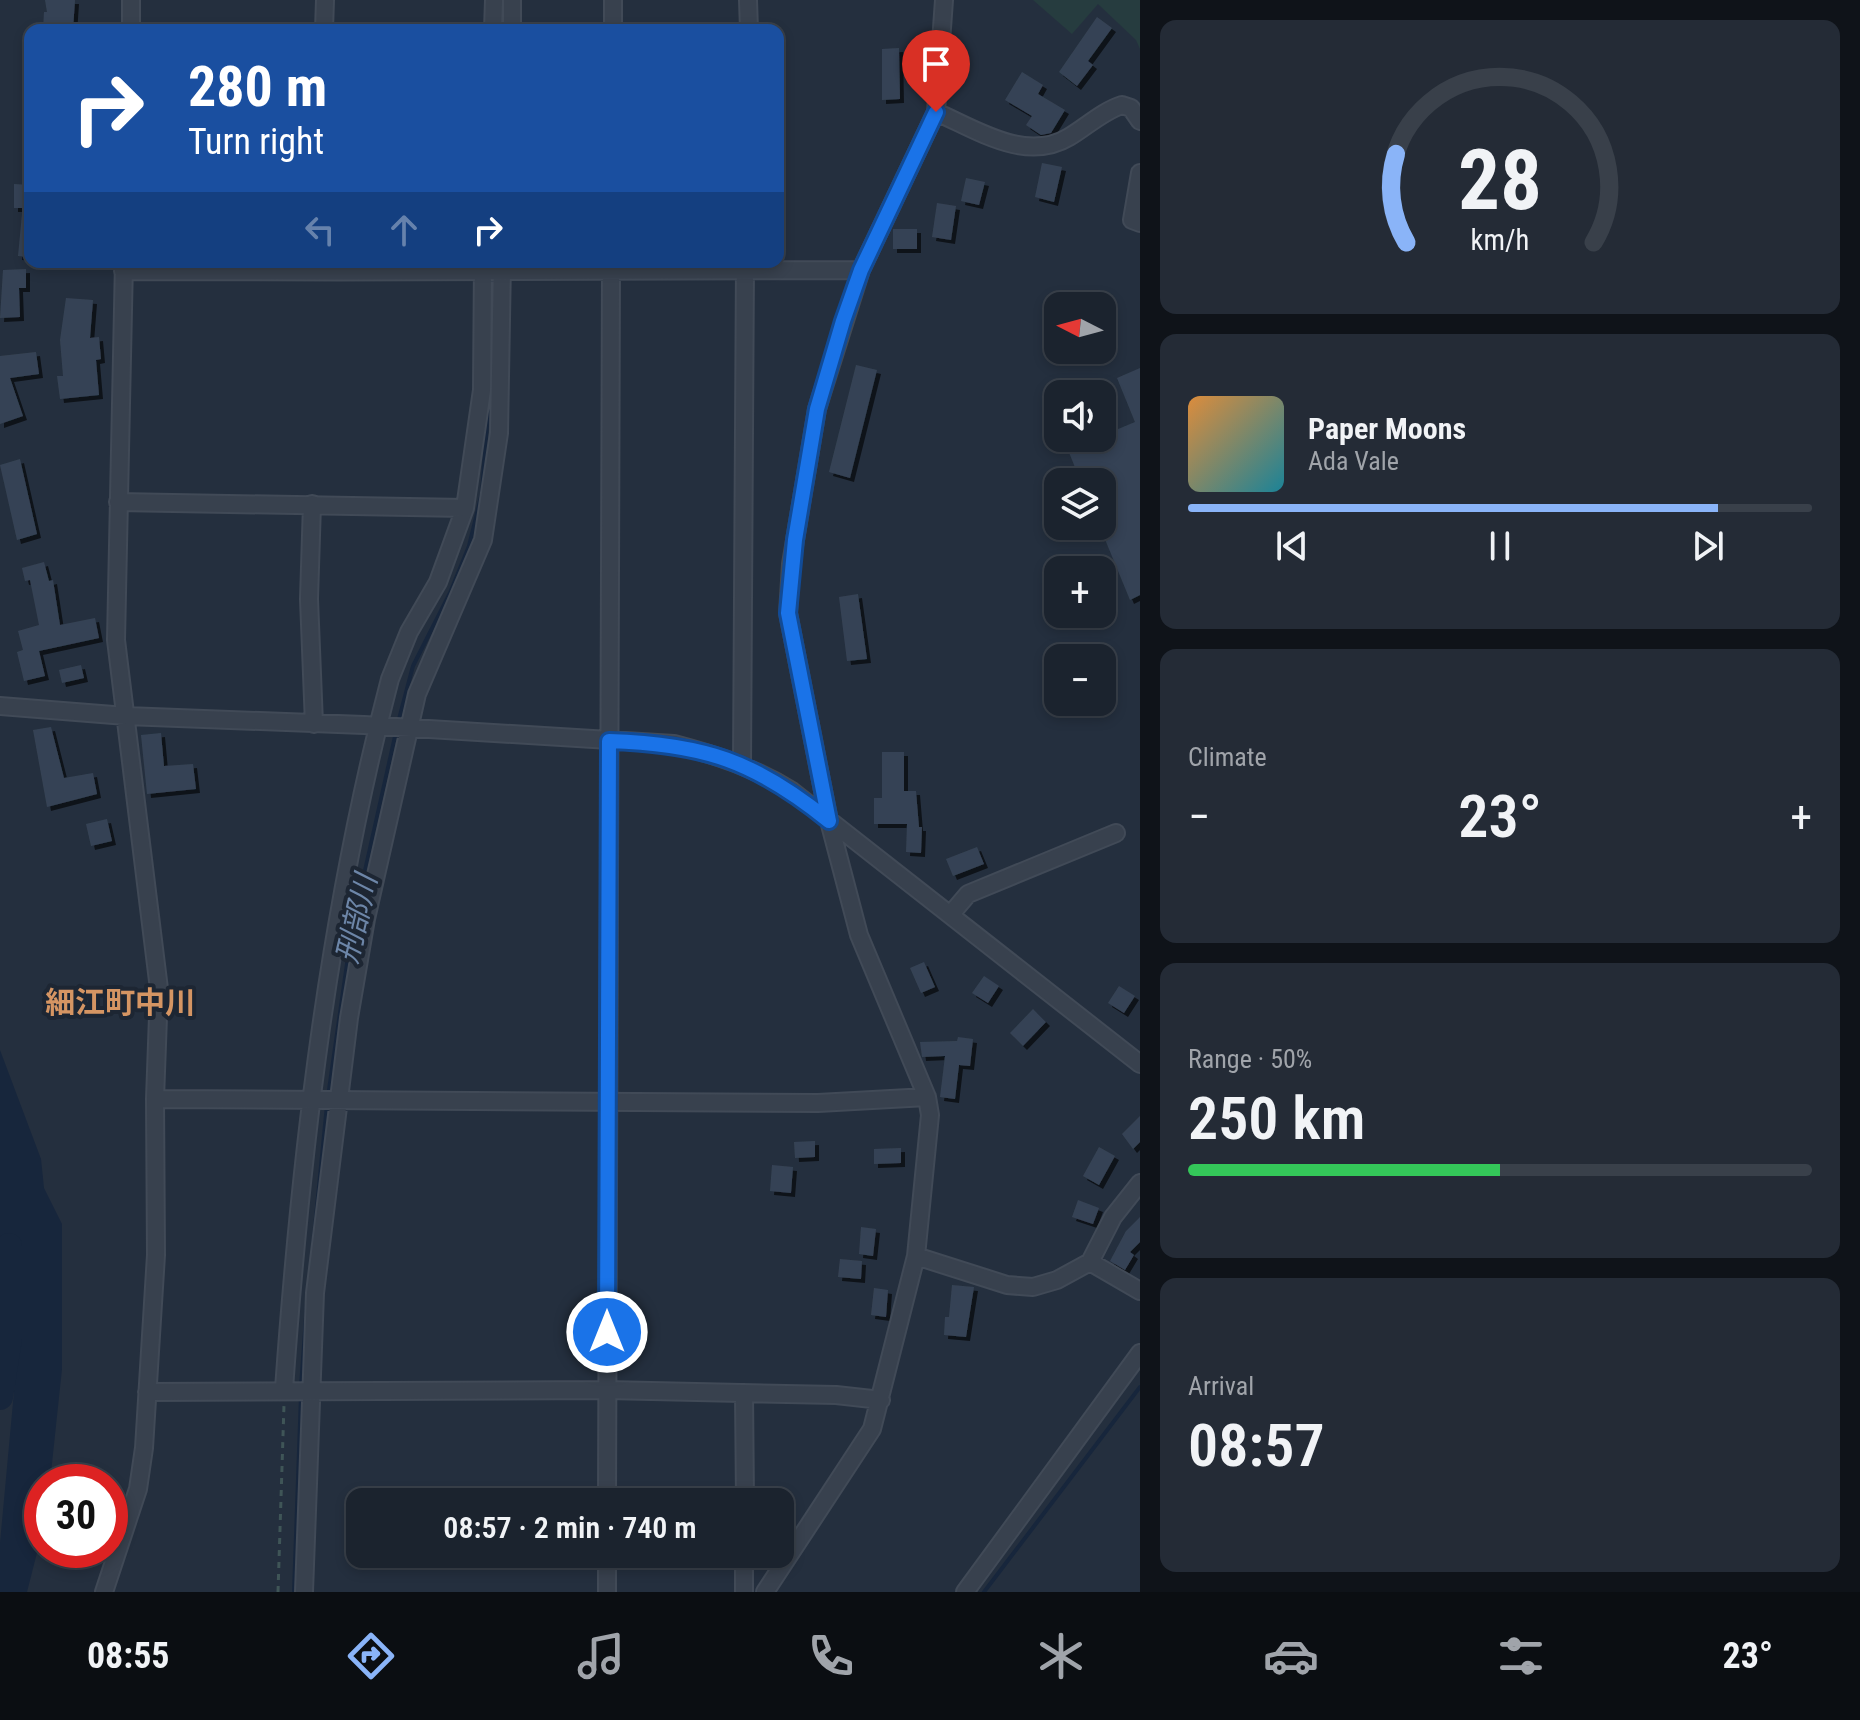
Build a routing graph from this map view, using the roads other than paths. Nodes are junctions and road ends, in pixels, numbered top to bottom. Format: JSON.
{"nodes":[{"id":1,"x":131,"y":0,"type":"edge"},
{"id":2,"x":325,"y":0,"type":"edge"},
{"id":3,"x":494,"y":0,"type":"edge"},
{"id":4,"x":512,"y":0,"type":"edge"},
{"id":5,"x":613,"y":0,"type":"edge"},
{"id":6,"x":748,"y":0,"type":"edge"},
{"id":7,"x":944,"y":0,"type":"edge"},
{"id":8,"x":131,"y":24,"type":"edge"},
{"id":9,"x":324,"y":24,"type":"edge"},
{"id":10,"x":493,"y":24,"type":"edge"},
{"id":11,"x":512,"y":24,"type":"edge"},
{"id":12,"x":613,"y":24,"type":"edge"},
{"id":13,"x":749,"y":24,"type":"edge"},
{"id":14,"x":936,"y":112,"type":"junction"},
{"id":15,"x":1140,"y":121,"type":"edge"},
{"id":16,"x":1140,"y":173,"type":"edge"},
{"id":17,"x":1140,"y":223,"type":"edge"},
{"id":18,"x":784,"y":267,"type":"edge"},
{"id":19,"x":123,"y":268,"type":"edge"},
{"id":20,"x":368,"y":268,"type":"edge"},
{"id":21,"x":521,"y":268,"type":"edge"},
{"id":22,"x":611,"y":268,"type":"edge"},
{"id":23,"x":744,"y":268,"type":"edge"},
{"id":24,"x":491,"y":269,"type":"edge"},
{"id":25,"x":861,"y":270,"type":"junction"},
{"id":26,"x":118,"y":502,"type":"junction"},
{"id":27,"x":312,"y":504,"type":"junction"},
{"id":28,"x":465,"y":508,"type":"junction"},
{"id":29,"x":0,"y":706,"type":"edge"},
{"id":30,"x":126,"y":716,"type":"junction"},
{"id":31,"x":314,"y":724,"type":"junction"},
{"id":32,"x":379,"y":727,"type":"junction"},
{"id":33,"x":407,"y":729,"type":"junction"},
{"id":34,"x":609,"y":741,"type":"junction"},
{"id":35,"x":742,"y":765,"type":"junction"},
{"id":36,"x":829,"y":821,"type":"junction"},
{"id":37,"x":1116,"y":833,"type":"dead end"},
{"id":38,"x":951,"y":914,"type":"junction"},
{"id":39,"x":1140,"y":1064,"type":"edge"},
{"id":40,"x":927,"y":1097,"type":"junction"},
{"id":41,"x":313,"y":1098,"type":"junction"},
{"id":42,"x":155,"y":1099,"type":"junction"},
{"id":43,"x":336,"y":1099,"type":"junction"},
{"id":44,"x":607,"y":1100,"type":"junction"},
{"id":45,"x":1140,"y":1183,"type":"edge"},
{"id":46,"x":916,"y":1256,"type":"junction"},
{"id":47,"x":1090,"y":1262,"type":"junction"},
{"id":48,"x":1140,"y":1291,"type":"edge"},
{"id":49,"x":1140,"y":1353,"type":"edge"},
{"id":50,"x":284,"y":1389,"type":"junction"},
{"id":51,"x":309,"y":1390,"type":"junction"},
{"id":52,"x":607,"y":1390,"type":"junction"},
{"id":53,"x":147,"y":1392,"type":"junction"},
{"id":54,"x":744,"y":1393,"type":"junction"},
{"id":55,"x":881,"y":1400,"type":"junction"},
{"id":56,"x":607,"y":1488,"type":"edge"},
{"id":57,"x":745,"y":1488,"type":"edge"},
{"id":58,"x":607,"y":1568,"type":"edge"},
{"id":59,"x":744,"y":1568,"type":"edge"},
{"id":60,"x":104,"y":1592,"type":"edge"},
{"id":61,"x":304,"y":1592,"type":"edge"},
{"id":62,"x":607,"y":1592,"type":"edge"},
{"id":63,"x":744,"y":1592,"type":"edge"},
{"id":64,"x":765,"y":1592,"type":"edge"},
{"id":65,"x":965,"y":1592,"type":"edge"}],
"edges":[{"from":1,"to":8,"type":"street"},
{"from":2,"to":9,"type":"street"},
{"from":3,"to":10,"type":"street"},
{"from":4,"to":11,"type":"street"},
{"from":5,"to":12,"type":"street"},
{"from":6,"to":13,"type":"street"},
{"from":7,"to":14,"type":"street"},
{"from":14,"to":15,"type":"street"},
{"from":14,"to":25,"type":"street"},
{"from":16,"to":17,"type":"street"},
{"from":18,"to":25,"type":"street"},
{"from":19,"to":26,"type":"street"},
{"from":20,"to":24,"type":"street"},
{"from":21,"to":24,"type":"street"},
{"from":22,"to":34,"type":"street"},
{"from":23,"to":35,"type":"street"},
{"from":24,"to":28,"type":"street"},
{"from":24,"to":33,"type":"street"},
{"from":25,"to":36,"type":"street"},
{"from":26,"to":27,"type":"street"},
{"from":26,"to":30,"type":"street"},
{"from":27,"to":28,"type":"street"},
{"from":27,"to":31,"type":"street"},
{"from":28,"to":32,"type":"street"},
{"from":29,"to":30,"type":"street"},
{"from":30,"to":31,"type":"street"},
{"from":30,"to":42,"type":"street"},
{"from":31,"to":32,"type":"street"},
{"from":32,"to":33,"type":"street"},
{"from":32,"to":41,"type":"street"},
{"from":33,"to":34,"type":"street"},
{"from":33,"to":43,"type":"street"},
{"from":34,"to":35,"type":"street"},
{"from":34,"to":44,"type":"street"},
{"from":35,"to":36,"type":"street"},
{"from":36,"to":38,"type":"street"},
{"from":36,"to":40,"type":"street"},
{"from":37,"to":38,"type":"street"},
{"from":38,"to":39,"type":"street"},
{"from":40,"to":44,"type":"street"},
{"from":40,"to":46,"type":"street"},
{"from":41,"to":42,"type":"street"},
{"from":41,"to":43,"type":"street"},
{"from":41,"to":50,"type":"street"},
{"from":42,"to":53,"type":"street"},
{"from":43,"to":44,"type":"street"},
{"from":43,"to":51,"type":"street"},
{"from":44,"to":52,"type":"street"},
{"from":45,"to":47,"type":"street"},
{"from":46,"to":47,"type":"street"},
{"from":46,"to":55,"type":"street"},
{"from":47,"to":48,"type":"street"},
{"from":49,"to":65,"type":"street"},
{"from":50,"to":51,"type":"street"},
{"from":50,"to":53,"type":"street"},
{"from":51,"to":52,"type":"street"},
{"from":51,"to":61,"type":"street"},
{"from":52,"to":54,"type":"street"},
{"from":52,"to":56,"type":"street"},
{"from":53,"to":60,"type":"street"},
{"from":54,"to":55,"type":"street"},
{"from":54,"to":57,"type":"street"},
{"from":55,"to":64,"type":"street"},
{"from":58,"to":62,"type":"street"},
{"from":59,"to":63,"type":"street"}]}
